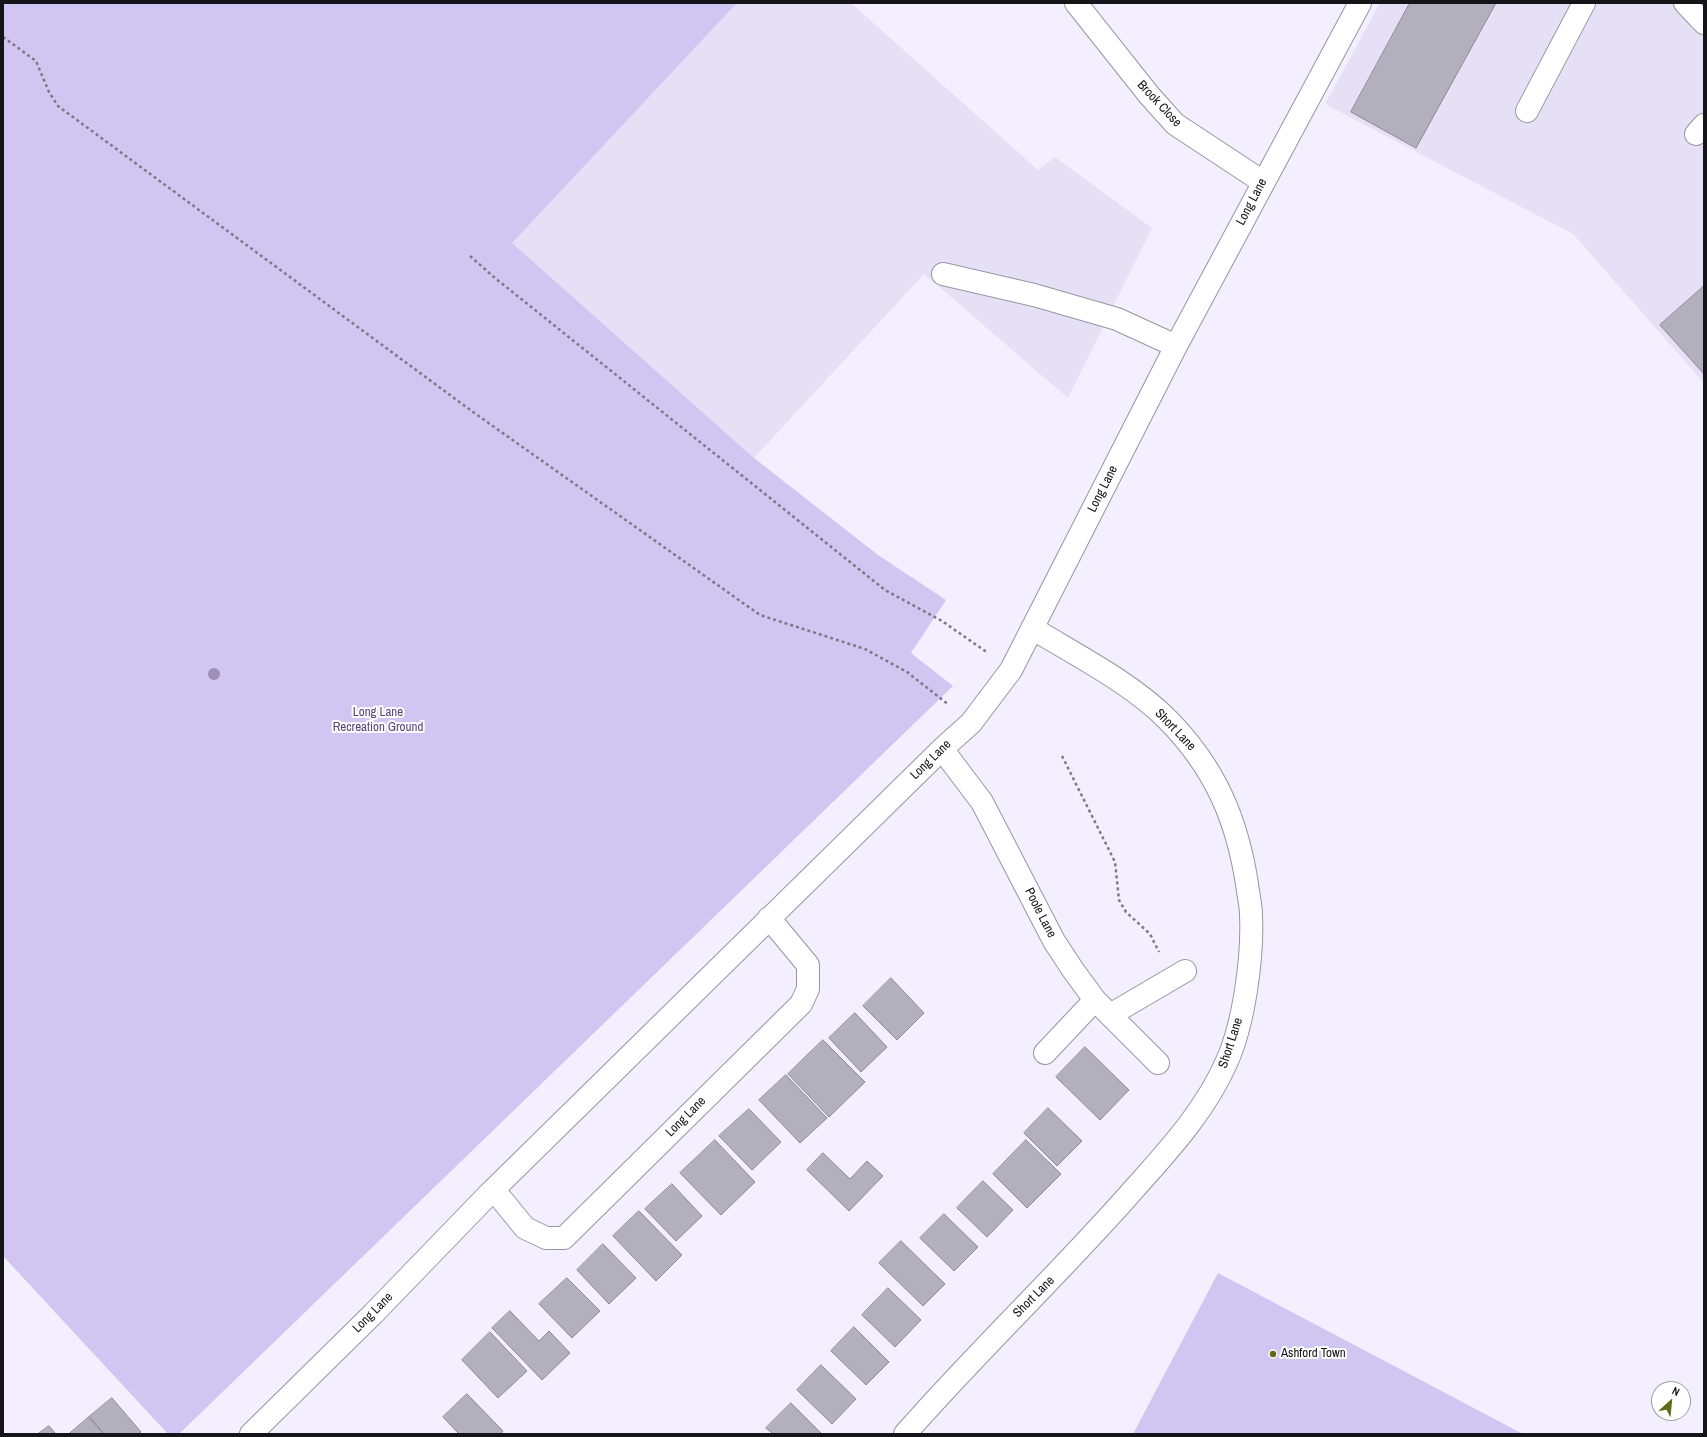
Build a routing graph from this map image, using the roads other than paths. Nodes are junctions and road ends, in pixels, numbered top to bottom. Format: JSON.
{"nodes":[{"id":1,"x":1076,"y":3,"type":"edge"},
{"id":2,"x":1360,"y":3,"type":"edge"},
{"id":3,"x":1584,"y":3,"type":"edge"},
{"id":4,"x":1685,"y":3,"type":"edge"},
{"id":5,"x":1704,"y":23,"type":"edge"},
{"id":6,"x":1527,"y":112,"type":"dead end"},
{"id":7,"x":1263,"y":182,"type":"junction"},
{"id":8,"x":944,"y":274,"type":"dead end"},
{"id":9,"x":1176,"y":346,"type":"junction"},
{"id":10,"x":1032,"y":628,"type":"junction"},
{"id":11,"x":942,"y":749,"type":"junction"},
{"id":12,"x":769,"y":918,"type":"junction"},
{"id":13,"x":1178,"y":975,"type":"road end"},
{"id":14,"x":1102,"y":1007,"type":"junction"},
{"id":15,"x":1045,"y":1054,"type":"dead end"},
{"id":16,"x":1158,"y":1063,"type":"dead end"},
{"id":17,"x":494,"y":1190,"type":"junction"},
{"id":18,"x":250,"y":1434,"type":"edge"},
{"id":19,"x":905,"y":1434,"type":"edge"}],
"edges":[{"from":1,"to":7,"type":"street","name":"Brook Close"},
{"from":2,"to":7,"type":"street","name":"Long Lane"},
{"from":3,"to":6,"type":"street"},
{"from":4,"to":5,"type":"street"},
{"from":7,"to":9,"type":"street","name":"Long Lane"},
{"from":8,"to":9,"type":"street"},
{"from":9,"to":10,"type":"street","name":"Long Lane"},
{"from":10,"to":11,"type":"street","name":"Long Lane"},
{"from":10,"to":19,"type":"street","name":"Short Lane"},
{"from":11,"to":12,"type":"street","name":"Long Lane"},
{"from":11,"to":14,"type":"street","name":"Poole Lane"},
{"from":12,"to":17,"type":"street","name":"Long Lane"},
{"from":12,"to":17,"type":"street","name":"Long Lane"},
{"from":13,"to":14,"type":"street"},
{"from":14,"to":15,"type":"street"},
{"from":14,"to":16,"type":"street","name":"Poole Lane"},
{"from":17,"to":18,"type":"street","name":"Long Lane"}]}
